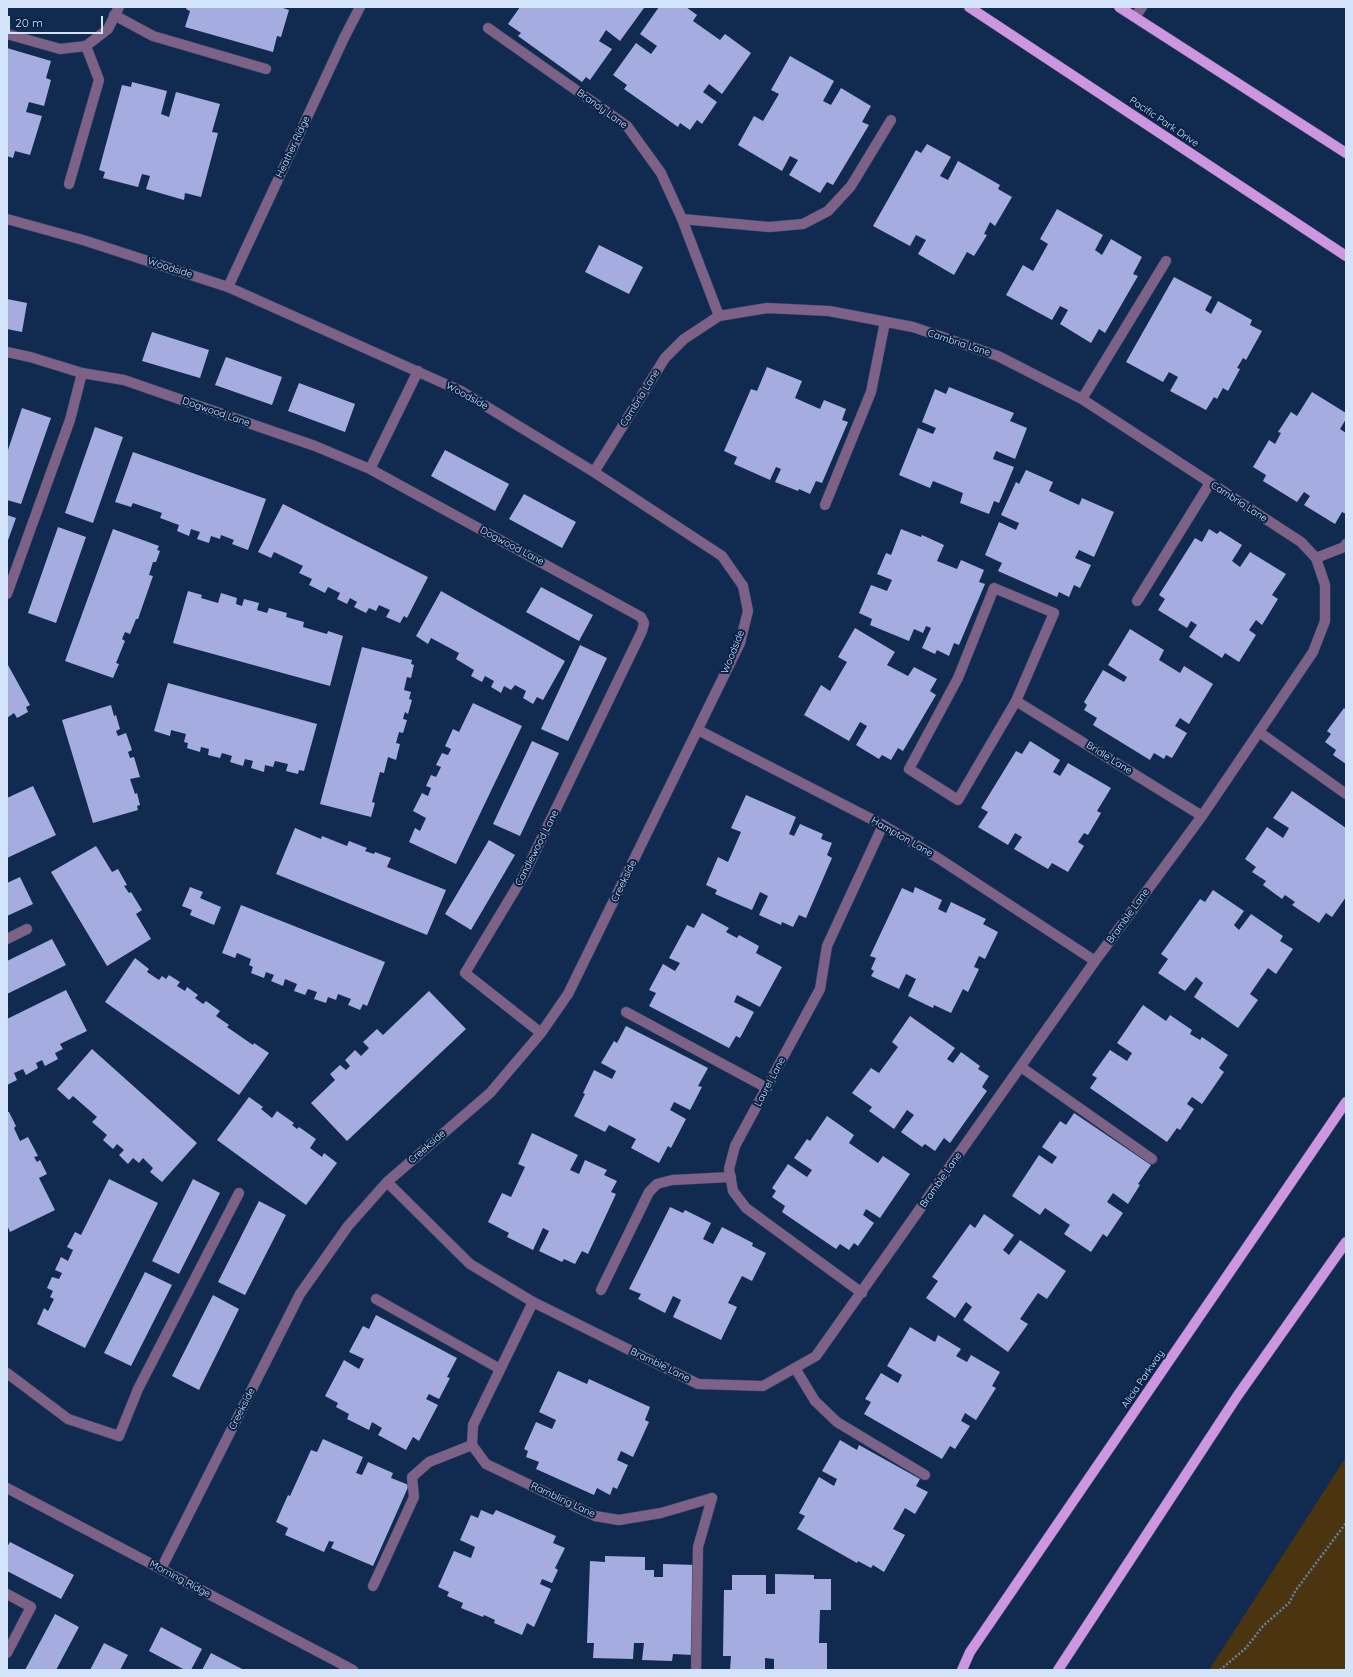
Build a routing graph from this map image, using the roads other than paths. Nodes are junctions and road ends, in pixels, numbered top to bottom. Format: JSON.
{"nodes":[{"id":1,"x":360,"y":7,"type":"edge"},
{"id":2,"x":969,"y":7,"type":"edge"},
{"id":3,"x":1119,"y":7,"type":"edge"},
{"id":4,"x":1142,"y":7,"type":"edge"},
{"id":5,"x":116,"y":11,"type":"edge"},
{"id":6,"x":1135,"y":17,"type":"junction"},
{"id":7,"x":488,"y":28,"type":"dead end"},
{"id":8,"x":7,"y":34,"type":"edge"},
{"id":9,"x":86,"y":46,"type":"junction"},
{"id":10,"x":266,"y":69,"type":"dead end"},
{"id":11,"x":891,"y":120,"type":"dead end"},
{"id":12,"x":1346,"y":153,"type":"edge"},
{"id":13,"x":69,"y":184,"type":"dead end"},
{"id":14,"x":7,"y":219,"type":"edge"},
{"id":15,"x":682,"y":219,"type":"junction"},
{"id":16,"x":1346,"y":256,"type":"edge"},
{"id":17,"x":1166,"y":261,"type":"dead end"},
{"id":18,"x":228,"y":287,"type":"junction"},
{"id":19,"x":719,"y":316,"type":"junction"},
{"id":20,"x":885,"y":322,"type":"junction"},
{"id":21,"x":7,"y":352,"type":"edge"},
{"id":22,"x":418,"y":371,"type":"junction"},
{"id":23,"x":82,"y":373,"type":"junction"},
{"id":24,"x":1082,"y":399,"type":"junction"},
{"id":25,"x":370,"y":469,"type":"junction"},
{"id":26,"x":594,"y":472,"type":"junction"},
{"id":27,"x":1210,"y":484,"type":"junction"},
{"id":28,"x":825,"y":505,"type":"dead end"},
{"id":29,"x":1345,"y":546,"type":"edge"},
{"id":30,"x":1316,"y":558,"type":"junction"},
{"id":31,"x":1325,"y":585,"type":"joint"},
{"id":32,"x":7,"y":594,"type":"edge"},
{"id":33,"x":1136,"y":601,"type":"dead end"},
{"id":34,"x":642,"y":631,"type":"joint"},
{"id":35,"x":1016,"y":701,"type":"junction"},
{"id":36,"x":698,"y":730,"type":"junction"},
{"id":37,"x":1259,"y":732,"type":"junction"},
{"id":38,"x":1346,"y":794,"type":"edge"},
{"id":39,"x":1202,"y":816,"type":"junction"},
{"id":40,"x":883,"y":825,"type":"junction"},
{"id":41,"x":28,"y":929,"type":"dead end"},
{"id":42,"x":7,"y":939,"type":"edge"},
{"id":43,"x":1095,"y":961,"type":"junction"},
{"id":44,"x":626,"y":1012,"type":"dead end"},
{"id":45,"x":541,"y":1034,"type":"junction"},
{"id":46,"x":1021,"y":1067,"type":"junction"},
{"id":47,"x":767,"y":1088,"type":"junction"},
{"id":48,"x":1346,"y":1102,"type":"edge"},
{"id":49,"x":1152,"y":1159,"type":"dead end"},
{"id":50,"x":731,"y":1177,"type":"junction"},
{"id":51,"x":387,"y":1182,"type":"junction"},
{"id":52,"x":239,"y":1193,"type":"dead end"},
{"id":53,"x":1346,"y":1242,"type":"edge"},
{"id":54,"x":601,"y":1290,"type":"dead end"},
{"id":55,"x":862,"y":1293,"type":"junction"},
{"id":56,"x":376,"y":1299,"type":"dead end"},
{"id":57,"x":533,"y":1302,"type":"junction"},
{"id":58,"x":795,"y":1368,"type":"junction"},
{"id":59,"x":500,"y":1369,"type":"junction"},
{"id":60,"x":7,"y":1373,"type":"edge"},
{"id":61,"x":472,"y":1445,"type":"junction"},
{"id":62,"x":925,"y":1475,"type":"dead end"},
{"id":63,"x":7,"y":1488,"type":"edge"},
{"id":64,"x":161,"y":1569,"type":"junction"},
{"id":65,"x":373,"y":1586,"type":"dead end"},
{"id":66,"x":7,"y":1594,"type":"edge"},
{"id":67,"x":7,"y":1653,"type":"edge"},
{"id":68,"x":353,"y":1670,"type":"edge"},
{"id":69,"x":696,"y":1670,"type":"edge"},
{"id":70,"x":962,"y":1670,"type":"edge"},
{"id":71,"x":1058,"y":1670,"type":"edge"}],
"edges":[{"from":1,"to":18,"type":"street","name":"Heather Ridge"},
{"from":2,"to":16,"type":"main road","name":"Pacific Park Drive"},
{"from":3,"to":6,"type":"main road"},
{"from":4,"to":6,"type":"street"},
{"from":5,"to":9,"type":"street"},
{"from":5,"to":10,"type":"street"},
{"from":6,"to":12,"type":"main road"},
{"from":7,"to":15,"type":"street","name":"Brandy Lane"},
{"from":8,"to":9,"type":"street"},
{"from":9,"to":13,"type":"street"},
{"from":11,"to":15,"type":"street"},
{"from":14,"to":18,"type":"street","name":"Woodside"},
{"from":15,"to":19,"type":"street","name":"Brandy Lane"},
{"from":17,"to":24,"type":"street"},
{"from":18,"to":22,"type":"street","name":"Woodside"},
{"from":19,"to":20,"type":"street","name":"Cambria Lane"},
{"from":19,"to":26,"type":"street","name":"Cambria Lane"},
{"from":20,"to":24,"type":"street","name":"Cambria Lane"},
{"from":20,"to":28,"type":"street"},
{"from":21,"to":23,"type":"street","name":"Dogwood Lane"},
{"from":22,"to":25,"type":"street"},
{"from":22,"to":26,"type":"street","name":"Woodside"},
{"from":23,"to":25,"type":"street","name":"Dogwood Lane"},
{"from":23,"to":32,"type":"street"},
{"from":24,"to":27,"type":"street","name":"Cambria Lane"},
{"from":25,"to":34,"type":"street","name":"Dogwood Lane"},
{"from":26,"to":36,"type":"street","name":"Woodside"},
{"from":27,"to":30,"type":"street","name":"Cambria Lane"},
{"from":27,"to":33,"type":"street"},
{"from":29,"to":30,"type":"street"},
{"from":30,"to":31,"type":"street","name":"Cambria Lane"},
{"from":31,"to":37,"type":"street","name":"Bramble Lane"},
{"from":34,"to":45,"type":"street","name":"Candlewood Lane"},
{"from":35,"to":35,"type":"street"},
{"from":35,"to":39,"type":"street","name":"Bridle Lane"},
{"from":36,"to":40,"type":"street","name":"Hampton Lane"},
{"from":36,"to":45,"type":"street","name":"Creekside"},
{"from":37,"to":38,"type":"street"},
{"from":37,"to":39,"type":"street","name":"Bramble Lane"},
{"from":39,"to":43,"type":"street","name":"Bramble Lane"},
{"from":40,"to":43,"type":"street","name":"Hampton Lane"},
{"from":40,"to":47,"type":"street","name":"Laurel Lane"},
{"from":41,"to":42,"type":"street"},
{"from":43,"to":46,"type":"street","name":"Bramble Lane"},
{"from":44,"to":47,"type":"street"},
{"from":45,"to":51,"type":"street","name":"Creekside"},
{"from":46,"to":49,"type":"street"},
{"from":46,"to":55,"type":"street","name":"Bramble Lane"},
{"from":47,"to":50,"type":"street","name":"Laurel Lane"},
{"from":48,"to":70,"type":"main road","name":"Alicia Parkway"},
{"from":50,"to":54,"type":"street"},
{"from":50,"to":55,"type":"street","name":"Laurel Lane"},
{"from":51,"to":57,"type":"street","name":"Bramble Lane"},
{"from":51,"to":64,"type":"street","name":"Creekside"},
{"from":52,"to":60,"type":"street"},
{"from":53,"to":71,"type":"main road"},
{"from":55,"to":58,"type":"street","name":"Bramble Lane"},
{"from":56,"to":59,"type":"street"},
{"from":57,"to":58,"type":"street","name":"Bramble Lane"},
{"from":57,"to":59,"type":"street"},
{"from":58,"to":62,"type":"street"},
{"from":59,"to":61,"type":"street"},
{"from":61,"to":65,"type":"street"},
{"from":61,"to":69,"type":"street","name":"Rambling Lane"},
{"from":63,"to":64,"type":"street","name":"Morning Ridge"},
{"from":64,"to":68,"type":"street","name":"Morning Ridge"},
{"from":66,"to":67,"type":"street"}]}
